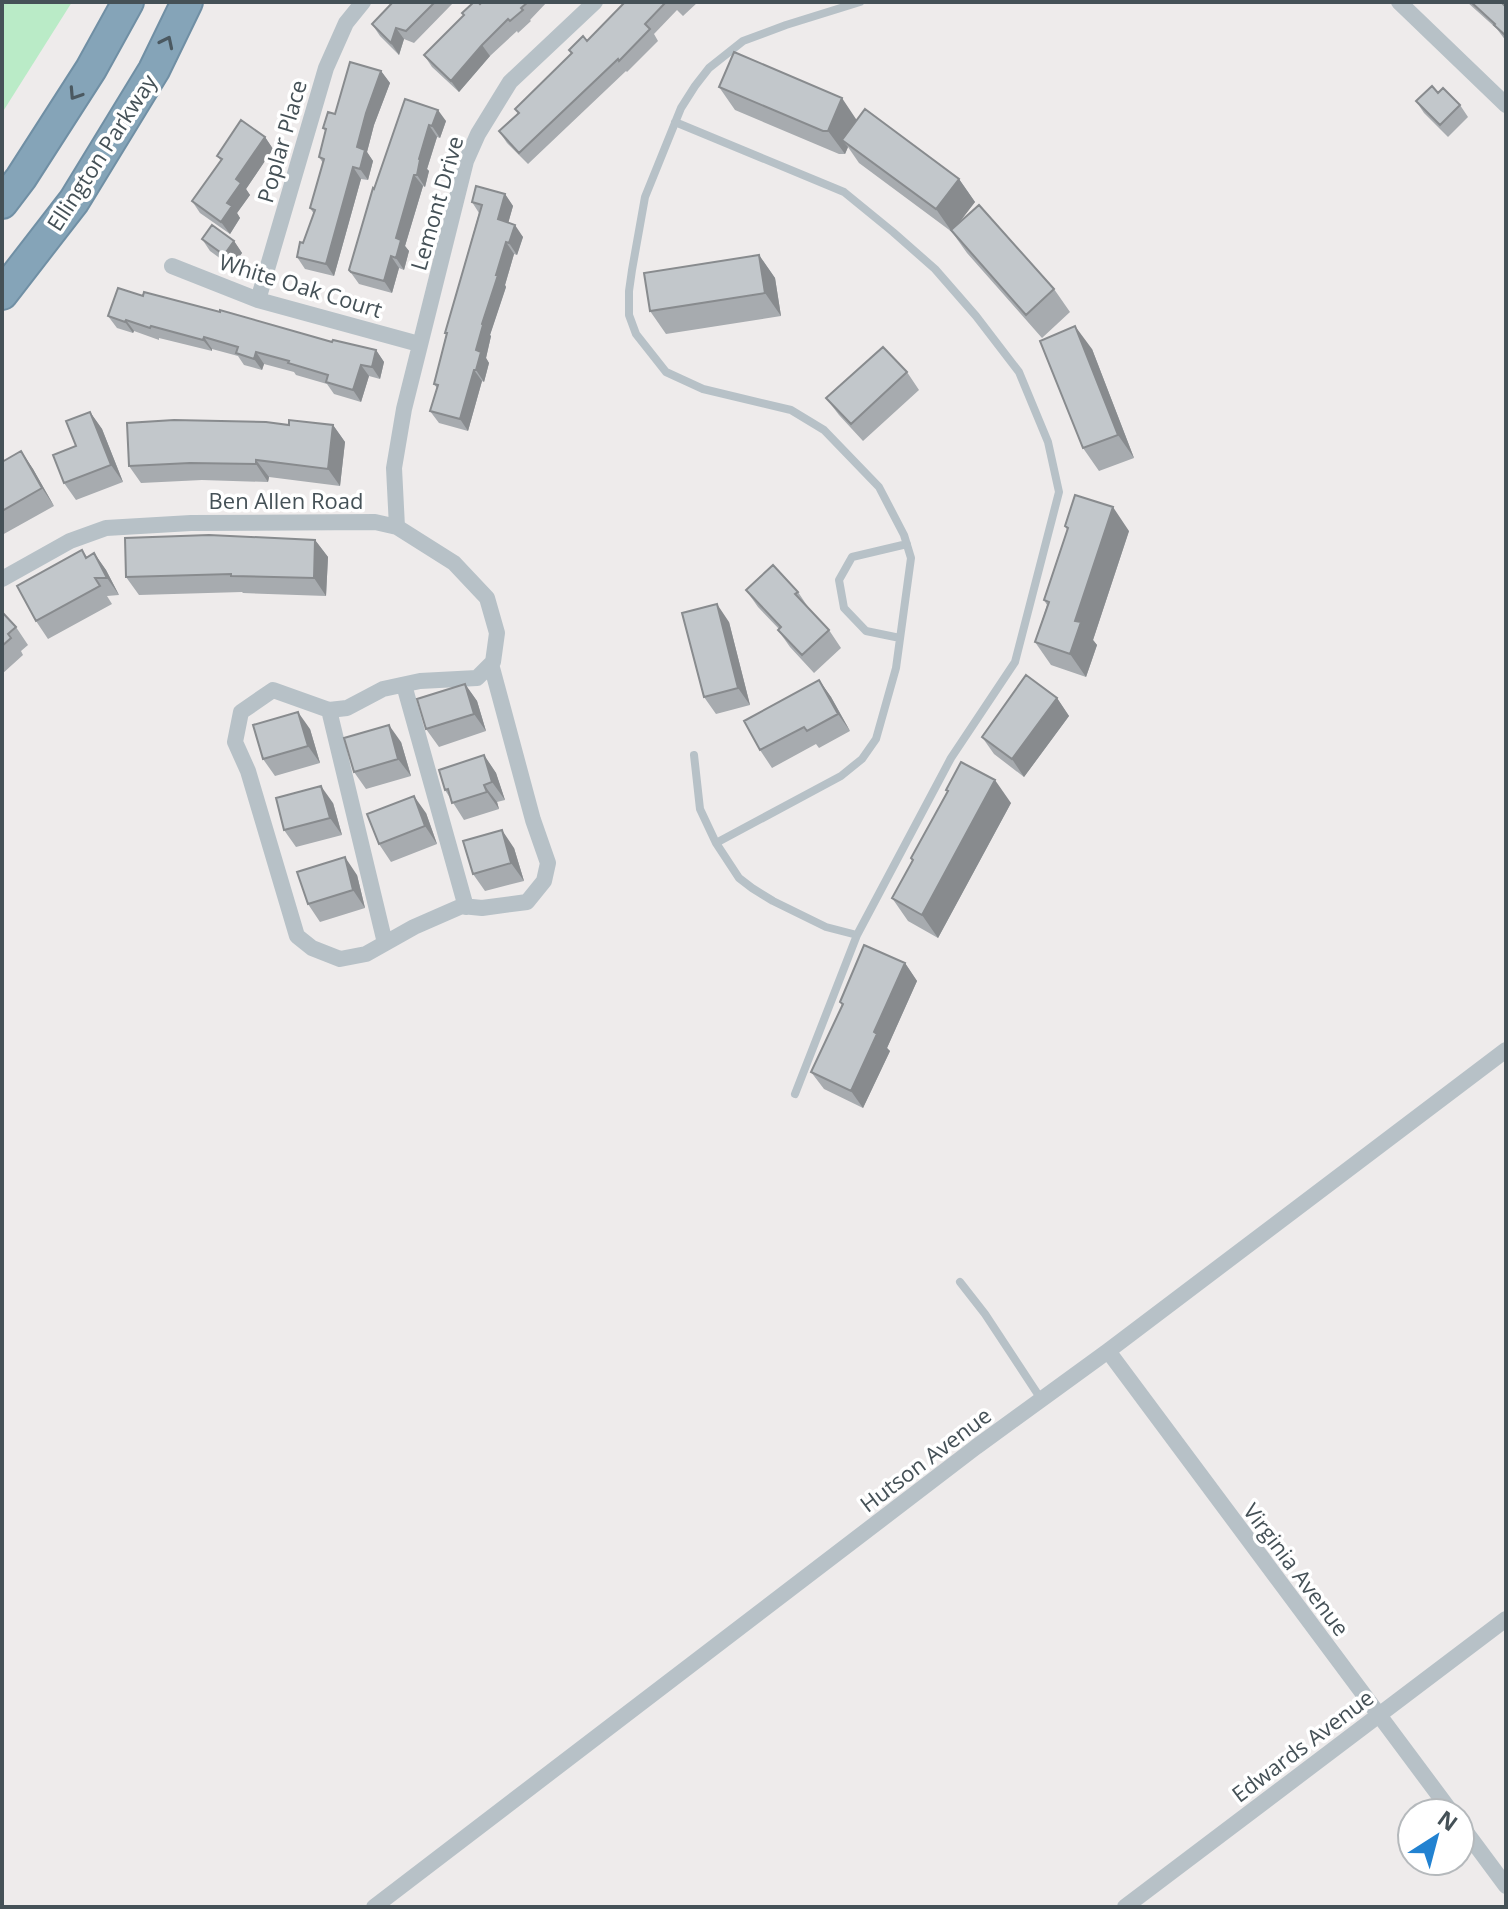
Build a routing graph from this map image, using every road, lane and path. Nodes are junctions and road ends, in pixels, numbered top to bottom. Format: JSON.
{"nodes":[{"id":1,"x":128,"y":2,"type":"edge"},
{"id":2,"x":187,"y":2,"type":"edge"},
{"id":3,"x":363,"y":2,"type":"edge"},
{"id":4,"x":595,"y":2,"type":"edge"},
{"id":5,"x":860,"y":2,"type":"edge"},
{"id":6,"x":1399,"y":2,"type":"edge"},
{"id":7,"x":1506,"y":105,"type":"edge"},
{"id":8,"x":675,"y":122,"type":"junction"},
{"id":9,"x":2,"y":203,"type":"edge"},
{"id":10,"x":172,"y":266,"type":"dead end"},
{"id":11,"x":2,"y":294,"type":"edge"},
{"id":12,"x":258,"y":300,"type":"junction"},
{"id":13,"x":419,"y":344,"type":"junction"},
{"id":14,"x":397,"y":527,"type":"junction"},
{"id":15,"x":907,"y":544,"type":"junction"},
{"id":16,"x":2,"y":579,"type":"edge"},
{"id":17,"x":900,"y":638,"type":"junction"},
{"id":18,"x":491,"y":664,"type":"junction"},
{"id":19,"x":404,"y":685,"type":"junction"},
{"id":20,"x":329,"y":710,"type":"junction"},
{"id":21,"x":694,"y":755,"type":"dead end"},
{"id":22,"x":716,"y":843,"type":"junction"},
{"id":23,"x":466,"y":907,"type":"junction"},
{"id":24,"x":857,"y":935,"type":"junction"},
{"id":25,"x":385,"y":943,"type":"junction"},
{"id":26,"x":1506,"y":1050,"type":"edge"},
{"id":27,"x":795,"y":1094,"type":"dead end"},
{"id":28,"x":960,"y":1282,"type":"dead end"},
{"id":29,"x":1108,"y":1351,"type":"junction"},
{"id":30,"x":1041,"y":1400,"type":"junction"},
{"id":31,"x":1506,"y":1619,"type":"edge"},
{"id":32,"x":1378,"y":1714,"type":"junction"},
{"id":33,"x":1440,"y":1797,"type":"edge"},
{"id":34,"x":1476,"y":1846,"type":"edge"},
{"id":35,"x":1506,"y":1886,"type":"edge"},
{"id":36,"x":374,"y":1907,"type":"edge"},
{"id":37,"x":1125,"y":1907,"type":"edge"}],
"edges":[{"from":1,"to":9,"type":"highway","one_way":true},
{"from":11,"to":2,"type":"highway","name":"Ellington Parkway","one_way":true},
{"from":3,"to":12,"type":"street","name":"Poplar Place"},
{"from":4,"to":13,"type":"street","name":"Lemont Drive"},
{"from":5,"to":8,"type":"lane"},
{"from":6,"to":7,"type":"street"},
{"from":8,"to":15,"type":"lane"},
{"from":8,"to":24,"type":"lane"},
{"from":10,"to":12,"type":"street","name":"White Oak Court"},
{"from":12,"to":13,"type":"street","name":"White Oak Court"},
{"from":13,"to":14,"type":"street","name":"Lemont Drive"},
{"from":14,"to":16,"type":"street","name":"Ben Allen Road"},
{"from":14,"to":18,"type":"street","name":"Ben Allen Road"},
{"from":15,"to":17,"type":"lane"},
{"from":15,"to":17,"type":"lane"},
{"from":17,"to":22,"type":"lane"},
{"from":18,"to":19,"type":"street"},
{"from":18,"to":23,"type":"street"},
{"from":19,"to":20,"type":"street"},
{"from":19,"to":23,"type":"street"},
{"from":20,"to":25,"type":"street"},
{"from":20,"to":25,"type":"street"},
{"from":21,"to":22,"type":"lane"},
{"from":22,"to":24,"type":"lane"},
{"from":23,"to":25,"type":"street"},
{"from":24,"to":27,"type":"lane"},
{"from":26,"to":29,"type":"street","name":"Hutson Avenue"},
{"from":28,"to":30,"type":"lane"},
{"from":29,"to":30,"type":"street","name":"Hutson Avenue"},
{"from":29,"to":32,"type":"street","name":"Virginia Avenue"},
{"from":30,"to":36,"type":"street","name":"Hutson Avenue"},
{"from":31,"to":32,"type":"street","name":"Edwards Avenue"},
{"from":32,"to":33,"type":"street","name":"Virginia Avenue"},
{"from":32,"to":37,"type":"street","name":"Edwards Avenue"},
{"from":34,"to":35,"type":"street"}]}
